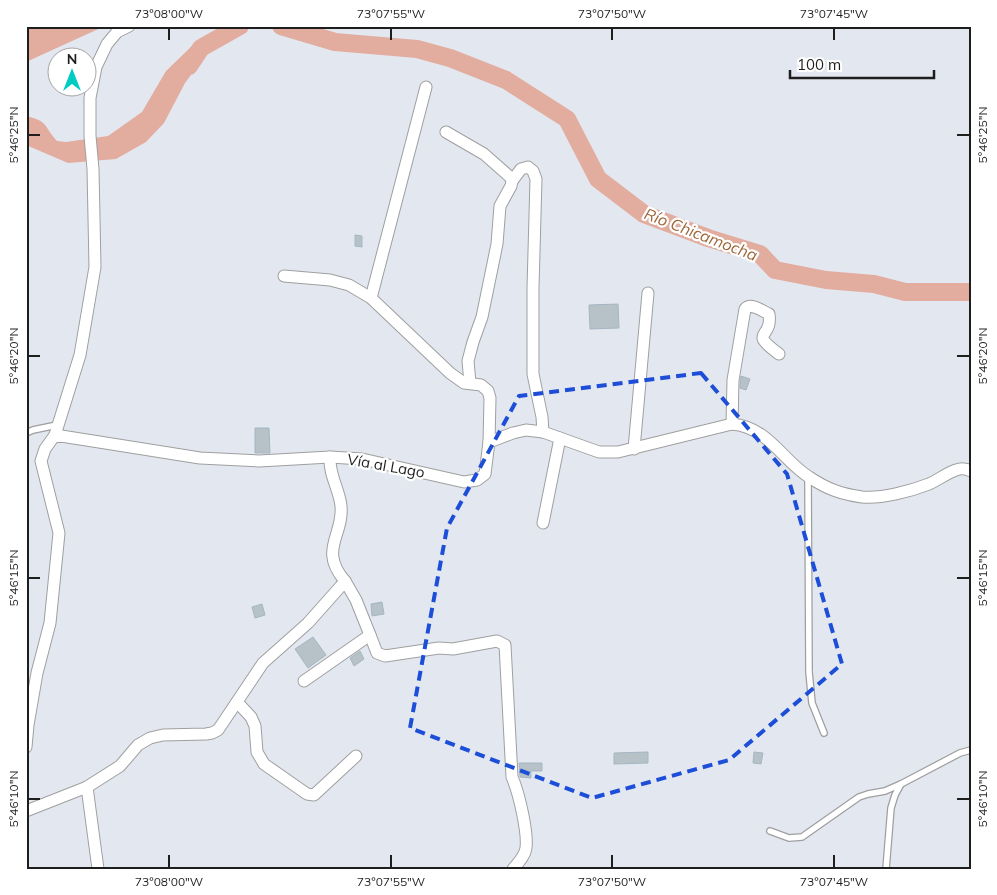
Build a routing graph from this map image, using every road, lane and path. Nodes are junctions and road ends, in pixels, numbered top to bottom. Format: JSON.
{"nodes":[{"id":1,"x":129,"y":26,"type":"edge"},
{"id":2,"x":426,"y":87,"type":"dead end"},
{"id":3,"x":446,"y":132,"type":"dead end"},
{"id":4,"x":512,"y":181,"type":"junction"},
{"id":5,"x":284,"y":276,"type":"dead end"},
{"id":6,"x":648,"y":293,"type":"dead end"},
{"id":7,"x":372,"y":298,"type":"junction"},
{"id":8,"x":779,"y":354,"type":"dead end"},
{"id":9,"x":470,"y":383,"type":"junction"},
{"id":10,"x":732,"y":424,"type":"junction"},
{"id":11,"x":56,"y":430,"type":"junction"},
{"id":12,"x":543,"y":432,"type":"junction"},
{"id":13,"x":26,"y":433,"type":"edge"},
{"id":14,"x":560,"y":438,"type":"junction"},
{"id":15,"x":489,"y":442,"type":"junction"},
{"id":16,"x":634,"y":449,"type":"junction"},
{"id":17,"x":330,"y":457,"type":"junction"},
{"id":18,"x":971,"y":471,"type":"edge"},
{"id":19,"x":808,"y":477,"type":"junction"},
{"id":20,"x":544,"y":524,"type":"dead end"},
{"id":21,"x":345,"y":581,"type":"junction"},
{"id":22,"x":370,"y":635,"type":"junction"},
{"id":23,"x":304,"y":681,"type":"dead end"},
{"id":24,"x":237,"y":702,"type":"junction"},
{"id":25,"x":824,"y":733,"type":"dead end"},
{"id":26,"x":26,"y":747,"type":"edge"},
{"id":27,"x":971,"y":750,"type":"edge"},
{"id":28,"x":356,"y":756,"type":"dead end"},
{"id":29,"x":901,"y":784,"type":"junction"},
{"id":30,"x":87,"y":786,"type":"junction"},
{"id":31,"x":26,"y":811,"type":"edge"},
{"id":32,"x":770,"y":831,"type":"dead end"},
{"id":33,"x":98,"y":869,"type":"edge"},
{"id":34,"x":513,"y":869,"type":"edge"},
{"id":35,"x":886,"y":869,"type":"edge"}],
"edges":[{"from":1,"to":11,"type":"street"},
{"from":2,"to":7,"type":"street"},
{"from":3,"to":4,"type":"street"},
{"from":4,"to":9,"type":"street"},
{"from":4,"to":12,"type":"street"},
{"from":5,"to":7,"type":"street"},
{"from":6,"to":16,"type":"street"},
{"from":7,"to":9,"type":"street"},
{"from":8,"to":10,"type":"street"},
{"from":9,"to":15,"type":"street"},
{"from":10,"to":16,"type":"street"},
{"from":10,"to":19,"type":"street"},
{"from":11,"to":13,"type":"lane"},
{"from":11,"to":17,"type":"street","name":"Vía al Lago"},
{"from":11,"to":26,"type":"street"},
{"from":12,"to":14,"type":"street"},
{"from":12,"to":15,"type":"street"},
{"from":14,"to":16,"type":"street"},
{"from":14,"to":20,"type":"street"},
{"from":15,"to":17,"type":"street","name":"Vía al Lago"},
{"from":17,"to":21,"type":"street"},
{"from":18,"to":19,"type":"street"},
{"from":19,"to":25,"type":"lane"},
{"from":21,"to":22,"type":"street"},
{"from":21,"to":24,"type":"street"},
{"from":22,"to":23,"type":"street"},
{"from":22,"to":34,"type":"street"},
{"from":24,"to":28,"type":"street"},
{"from":24,"to":30,"type":"street"},
{"from":27,"to":29,"type":"lane"},
{"from":29,"to":32,"type":"lane"},
{"from":29,"to":35,"type":"lane"},
{"from":30,"to":31,"type":"street"},
{"from":30,"to":33,"type":"street"}]}
